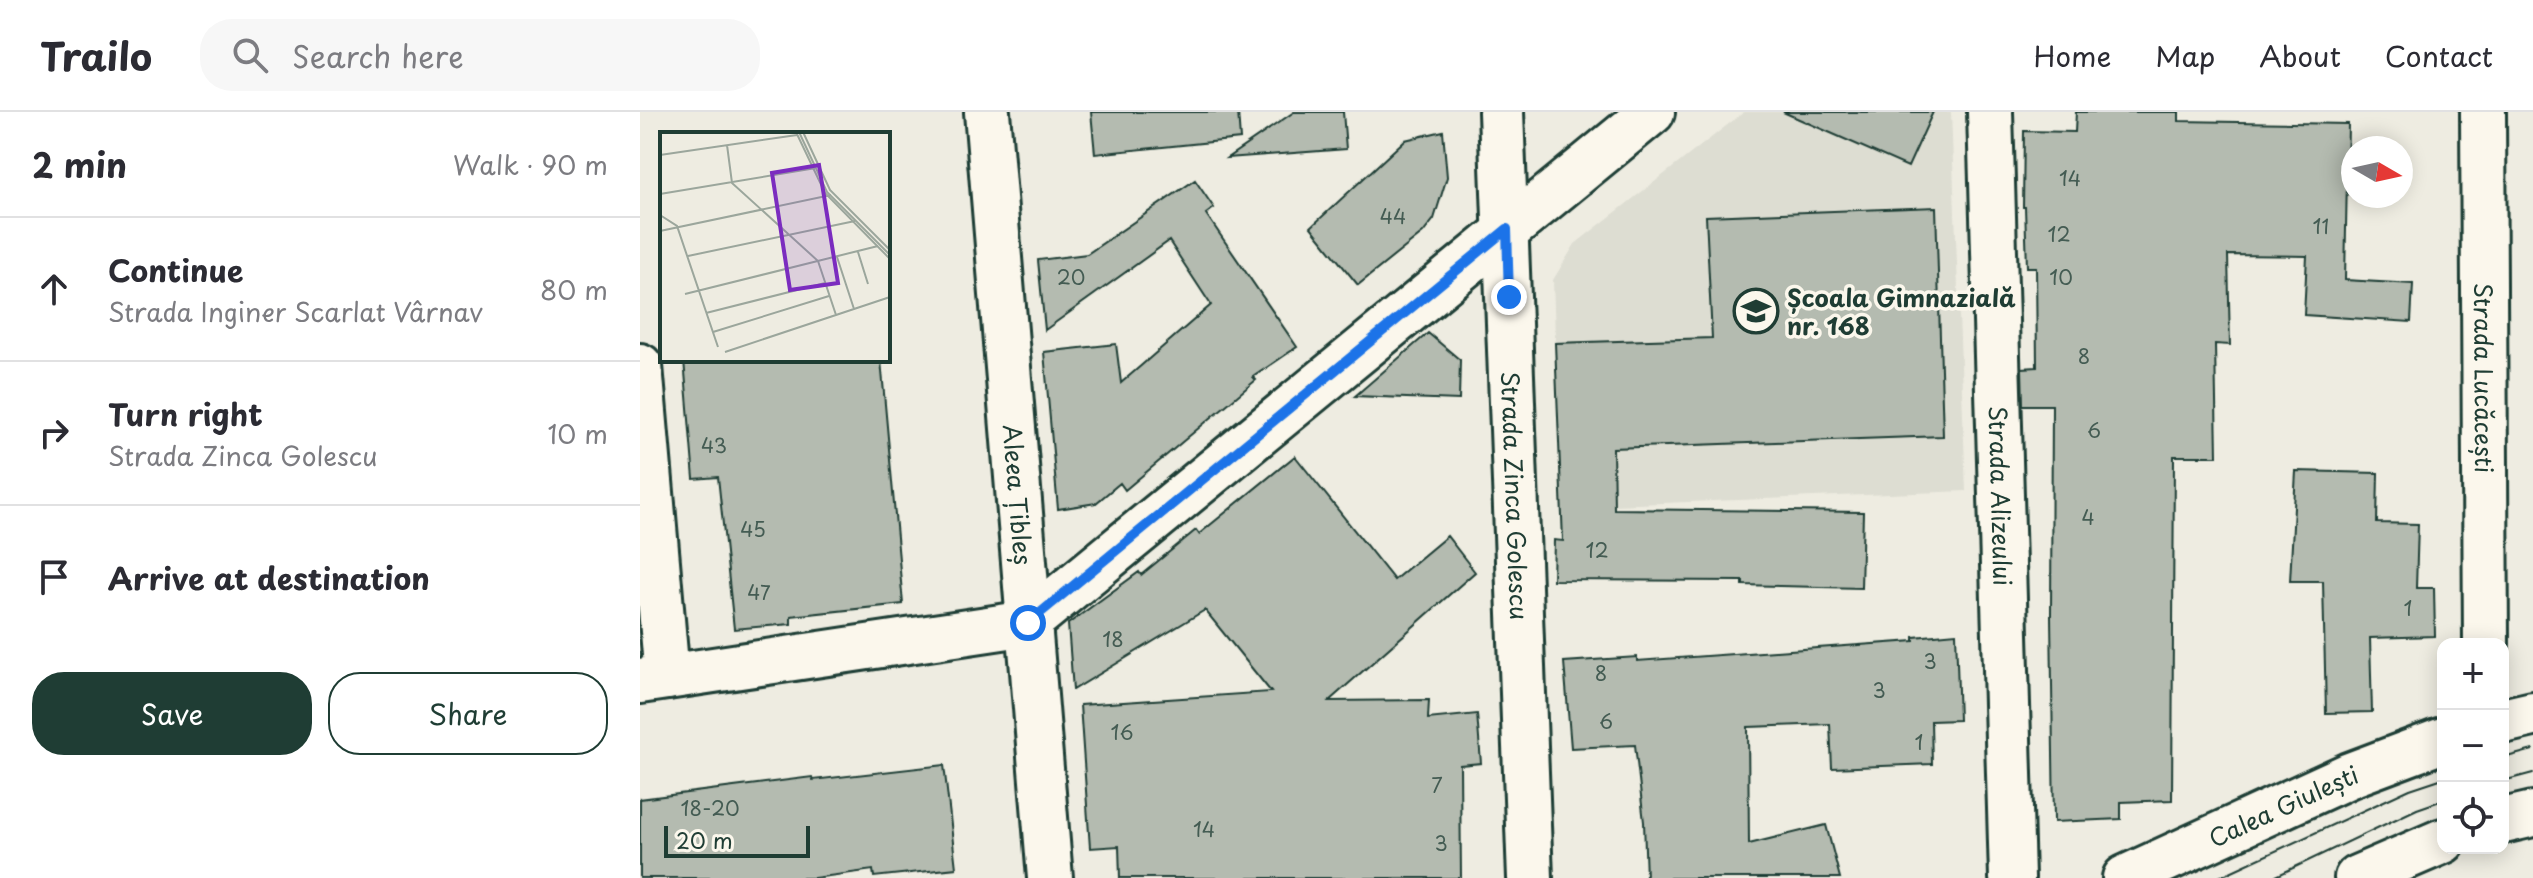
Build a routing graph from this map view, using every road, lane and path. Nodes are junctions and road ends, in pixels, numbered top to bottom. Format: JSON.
{"nodes":[{"id":1,"x":987,"y":112,"type":"edge"},
{"id":2,"x":1501,"y":112,"type":"edge"},
{"id":3,"x":1652,"y":112,"type":"edge"},
{"id":4,"x":1990,"y":112,"type":"edge"},
{"id":5,"x":2483,"y":112,"type":"edge"},
{"id":6,"x":1507,"y":229,"type":"junction"},
{"id":7,"x":640,"y":366,"type":"edge"},
{"id":8,"x":1028,"y":623,"type":"junction"},
{"id":9,"x":2486,"y":638,"type":"edge"},
{"id":10,"x":653,"y":679,"type":"edge"},
{"id":11,"x":2533,"y":714,"type":"edge"},
{"id":12,"x":2509,"y":720,"type":"edge"},
{"id":13,"x":2437,"y":742,"type":"edge"},
{"id":14,"x":2533,"y":814,"type":"edge"},
{"id":15,"x":2509,"y":820,"type":"edge"},
{"id":16,"x":2437,"y":844,"type":"edge"},
{"id":17,"x":1050,"y":878,"type":"edge"},
{"id":18,"x":1530,"y":878,"type":"edge"},
{"id":19,"x":2012,"y":878,"type":"edge"},
{"id":20,"x":2125,"y":878,"type":"edge"},
{"id":21,"x":2357,"y":878,"type":"edge"}],
"edges":[{"from":1,"to":8,"type":"street","name":"Aleea Țibleș"},
{"from":2,"to":6,"type":"street","name":"Strada Zinca Golescu"},
{"from":3,"to":6,"type":"street"},
{"from":4,"to":19,"type":"street","name":"Strada Alizeului"},
{"from":5,"to":9,"type":"street","name":"Strada Lucăcești"},
{"from":6,"to":8,"type":"street"},
{"from":6,"to":18,"type":"street","name":"Strada Zinca Golescu"},
{"from":7,"to":10,"type":"street"},
{"from":8,"to":10,"type":"street"},
{"from":8,"to":17,"type":"street","name":"Aleea Țibleș"},
{"from":11,"to":12,"type":"street"},
{"from":13,"to":20,"type":"street","name":"Calea Giulești"},
{"from":14,"to":15,"type":"street"},
{"from":16,"to":21,"type":"street"}]}
